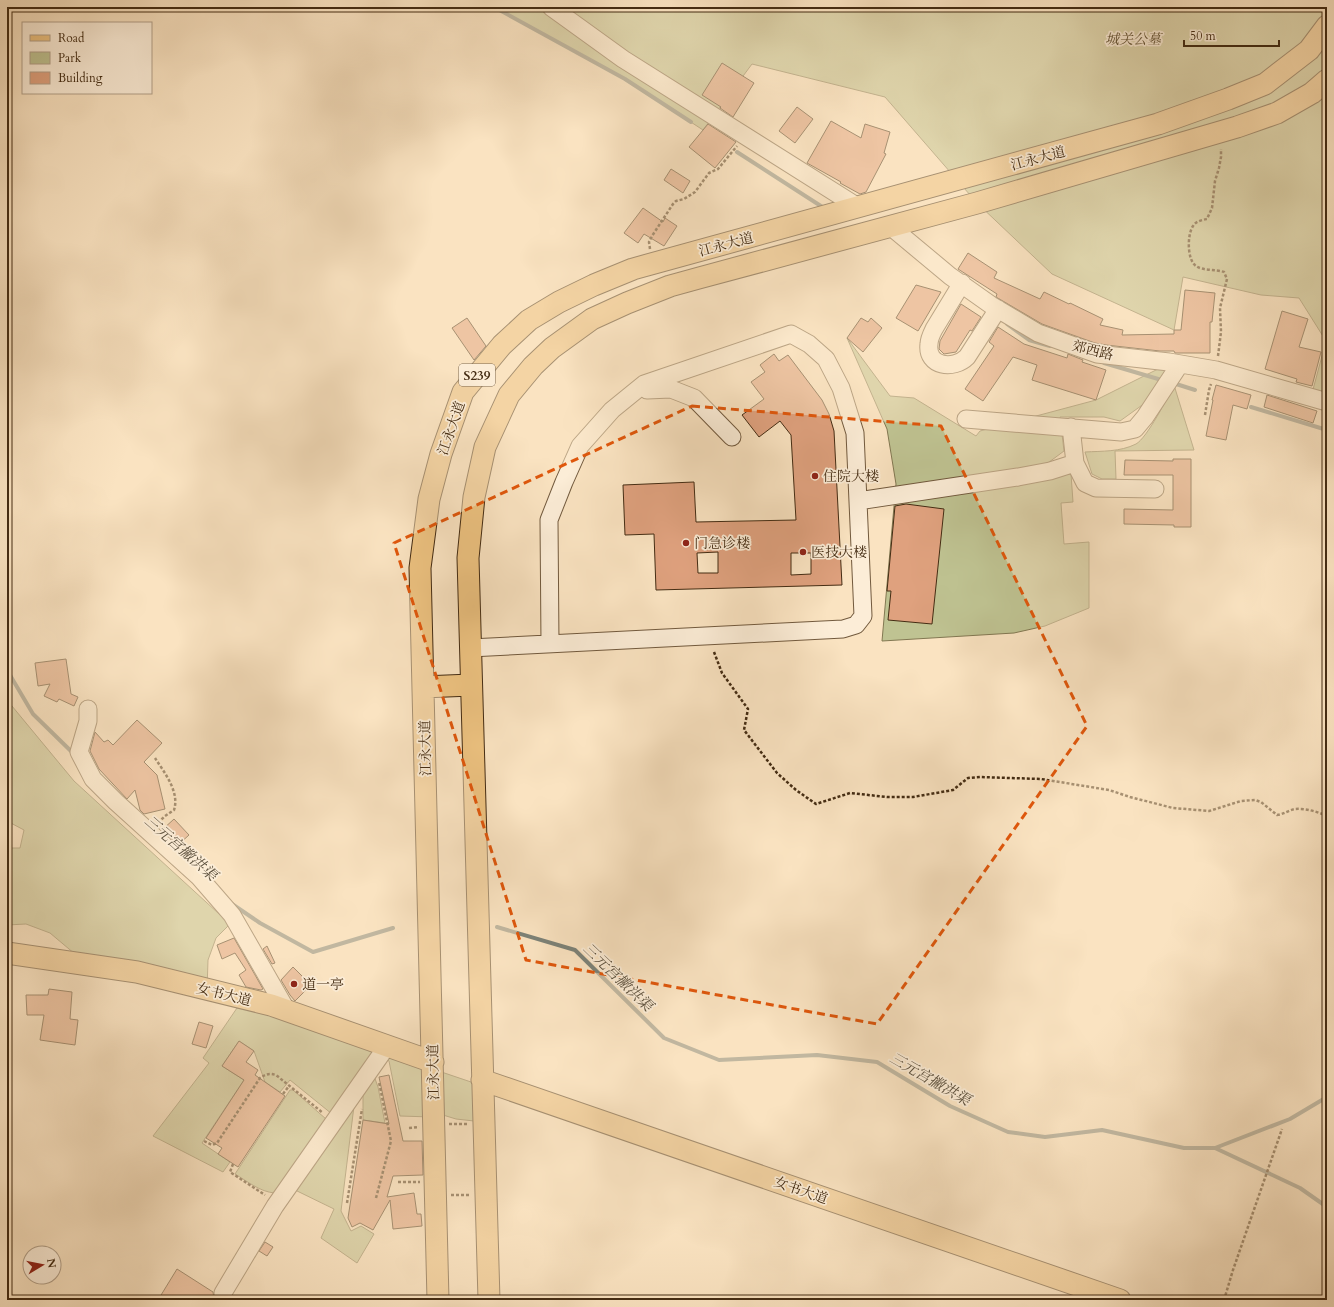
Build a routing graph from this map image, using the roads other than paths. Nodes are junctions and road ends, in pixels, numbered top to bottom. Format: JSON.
{"nodes":[{"id":1,"x":551,"y":7,"type":"edge"},
{"id":2,"x":1327,"y":26,"type":"edge"},
{"id":3,"x":1327,"y":80,"type":"edge"},
{"id":4,"x":858,"y":207,"type":"junction"},
{"id":5,"x":890,"y":226,"type":"junction"},
{"id":6,"x":959,"y":288,"type":"junction"},
{"id":7,"x":996,"y":313,"type":"junction"},
{"id":8,"x":1172,"y":376,"type":"junction"},
{"id":9,"x":637,"y":391,"type":"junction"},
{"id":10,"x":1327,"y":402,"type":"edge"},
{"id":11,"x":966,"y":419,"type":"dead end"},
{"id":12,"x":1071,"y":428,"type":"junction"},
{"id":13,"x":732,"y":438,"type":"dead end"},
{"id":14,"x":1075,"y":463,"type":"junction"},
{"id":15,"x":1155,"y":489,"type":"dead end"},
{"id":16,"x":858,"y":501,"type":"junction"},
{"id":17,"x":550,"y":644,"type":"junction"},
{"id":18,"x":470,"y":648,"type":"junction"},
{"id":19,"x":471,"y":685,"type":"junction"},
{"id":20,"x":423,"y":687,"type":"junction"},
{"id":21,"x":88,"y":709,"type":"dead end"},
{"id":22,"x":7,"y":953,"type":"edge"},
{"id":23,"x":287,"y":1011,"type":"junction"},
{"id":24,"x":387,"y":1046,"type":"junction"},
{"id":25,"x":433,"y":1062,"type":"junction"},
{"id":26,"x":482,"y":1080,"type":"junction"},
{"id":27,"x":223,"y":1292,"type":"dead end"},
{"id":28,"x":438,"y":1300,"type":"edge"},
{"id":29,"x":489,"y":1300,"type":"edge"},
{"id":30,"x":1120,"y":1300,"type":"edge"}],
"edges":[{"from":1,"to":4,"type":"street"},
{"from":2,"to":4,"type":"main road","name":"江永大道","number":"S239"},
{"from":3,"to":5,"type":"main road","name":"江永大道","number":"S239"},
{"from":4,"to":20,"type":"main road","name":"江永大道","number":"S239"},
{"from":5,"to":6,"type":"street","name":"郊西路"},
{"from":5,"to":18,"type":"main road","name":"江永大道","number":"S239"},
{"from":6,"to":7,"type":"street","name":"郊西路"},
{"from":6,"to":7,"type":"street"},
{"from":7,"to":8,"type":"street","name":"郊西路"},
{"from":8,"to":10,"type":"street","name":"郊西路"},
{"from":8,"to":12,"type":"street"},
{"from":9,"to":13,"type":"street"},
{"from":9,"to":16,"type":"street"},
{"from":9,"to":17,"type":"street"},
{"from":11,"to":12,"type":"street"},
{"from":12,"to":14,"type":"street"},
{"from":14,"to":15,"type":"street"},
{"from":14,"to":16,"type":"street"},
{"from":16,"to":17,"type":"street"},
{"from":17,"to":18,"type":"street"},
{"from":18,"to":19,"type":"main road","name":"江永大道","number":"S239"},
{"from":19,"to":20,"type":"main road"},
{"from":19,"to":26,"type":"main road","name":"江永大道","number":"S239"},
{"from":20,"to":25,"type":"main road","name":"江永大道","number":"S239"},
{"from":21,"to":23,"type":"street"},
{"from":22,"to":23,"type":"main road","name":"女书大道"},
{"from":23,"to":24,"type":"main road","name":"女书大道"},
{"from":24,"to":25,"type":"main road","name":"女书大道"},
{"from":24,"to":27,"type":"street"},
{"from":25,"to":28,"type":"main road","name":"江永大道","number":"S239"},
{"from":26,"to":29,"type":"main road","name":"江永大道","number":"S239"},
{"from":26,"to":30,"type":"main road","name":"女书大道"}]}
